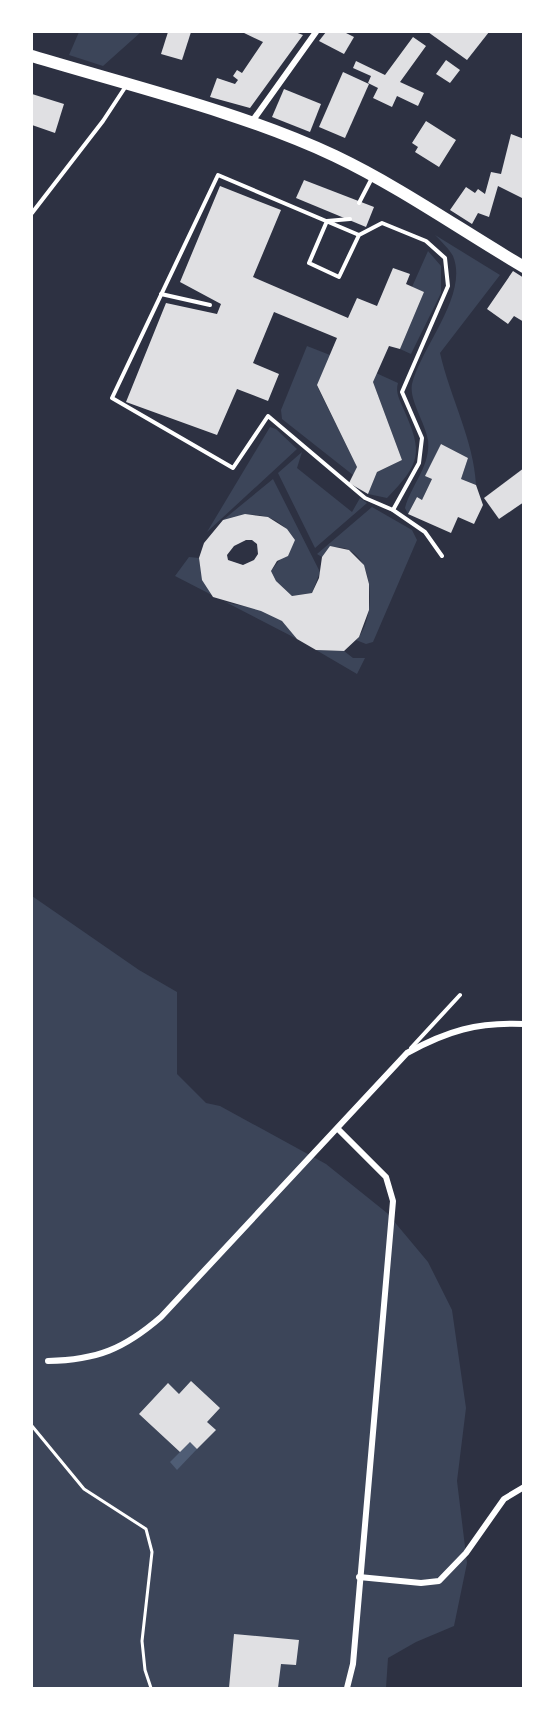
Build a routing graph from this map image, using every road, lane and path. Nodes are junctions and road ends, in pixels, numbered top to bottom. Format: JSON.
{"nodes":[{"id":1,"x":316,"y":32,"type":"edge"},
{"id":2,"x":32,"y":56,"type":"edge"},
{"id":3,"x":127,"y":85,"type":"junction"},
{"id":4,"x":251,"y":123,"type":"junction"},
{"id":5,"x":373,"y":176,"type":"junction"},
{"id":6,"x":359,"y":203,"type":"dead end"},
{"id":7,"x":32,"y":213,"type":"edge"},
{"id":8,"x":350,"y":219,"type":"dead end"},
{"id":9,"x":327,"y":221,"type":"junction"},
{"id":10,"x":359,"y":235,"type":"junction"},
{"id":11,"x":524,"y":267,"type":"edge"},
{"id":12,"x":161,"y":294,"type":"junction"},
{"id":13,"x":210,"y":305,"type":"dead end"},
{"id":14,"x":393,"y":510,"type":"junction"},
{"id":15,"x":442,"y":556,"type":"dead end"},
{"id":16,"x":460,"y":995,"type":"dead end"},
{"id":17,"x":524,"y":1024,"type":"edge"},
{"id":18,"x":407,"y":1053,"type":"junction"},
{"id":19,"x":338,"y":1129,"type":"junction"},
{"id":20,"x":48,"y":1361,"type":"dead end"},
{"id":21,"x":32,"y":1426,"type":"edge"},
{"id":22,"x":524,"y":1487,"type":"edge"},
{"id":23,"x":359,"y":1577,"type":"junction"},
{"id":24,"x":152,"y":1689,"type":"edge"},
{"id":25,"x":347,"y":1689,"type":"edge"}],
"edges":[{"from":1,"to":4,"type":"street"},
{"from":2,"to":3,"type":"main road"},
{"from":3,"to":4,"type":"main road"},
{"from":3,"to":7,"type":"lane"},
{"from":4,"to":5,"type":"main road"},
{"from":5,"to":6,"type":"lane"},
{"from":5,"to":11,"type":"main road"},
{"from":8,"to":9,"type":"lane"},
{"from":9,"to":10,"type":"lane"},
{"from":9,"to":10,"type":"lane"},
{"from":9,"to":12,"type":"lane"},
{"from":10,"to":14,"type":"lane"},
{"from":12,"to":13,"type":"lane"},
{"from":12,"to":14,"type":"lane"},
{"from":14,"to":15,"type":"lane"},
{"from":16,"to":18,"type":"lane"},
{"from":17,"to":18,"type":"street"},
{"from":18,"to":19,"type":"street"},
{"from":19,"to":20,"type":"street"},
{"from":19,"to":23,"type":"street"},
{"from":21,"to":24,"type":"path"},
{"from":22,"to":23,"type":"street"},
{"from":23,"to":25,"type":"street"}]}
